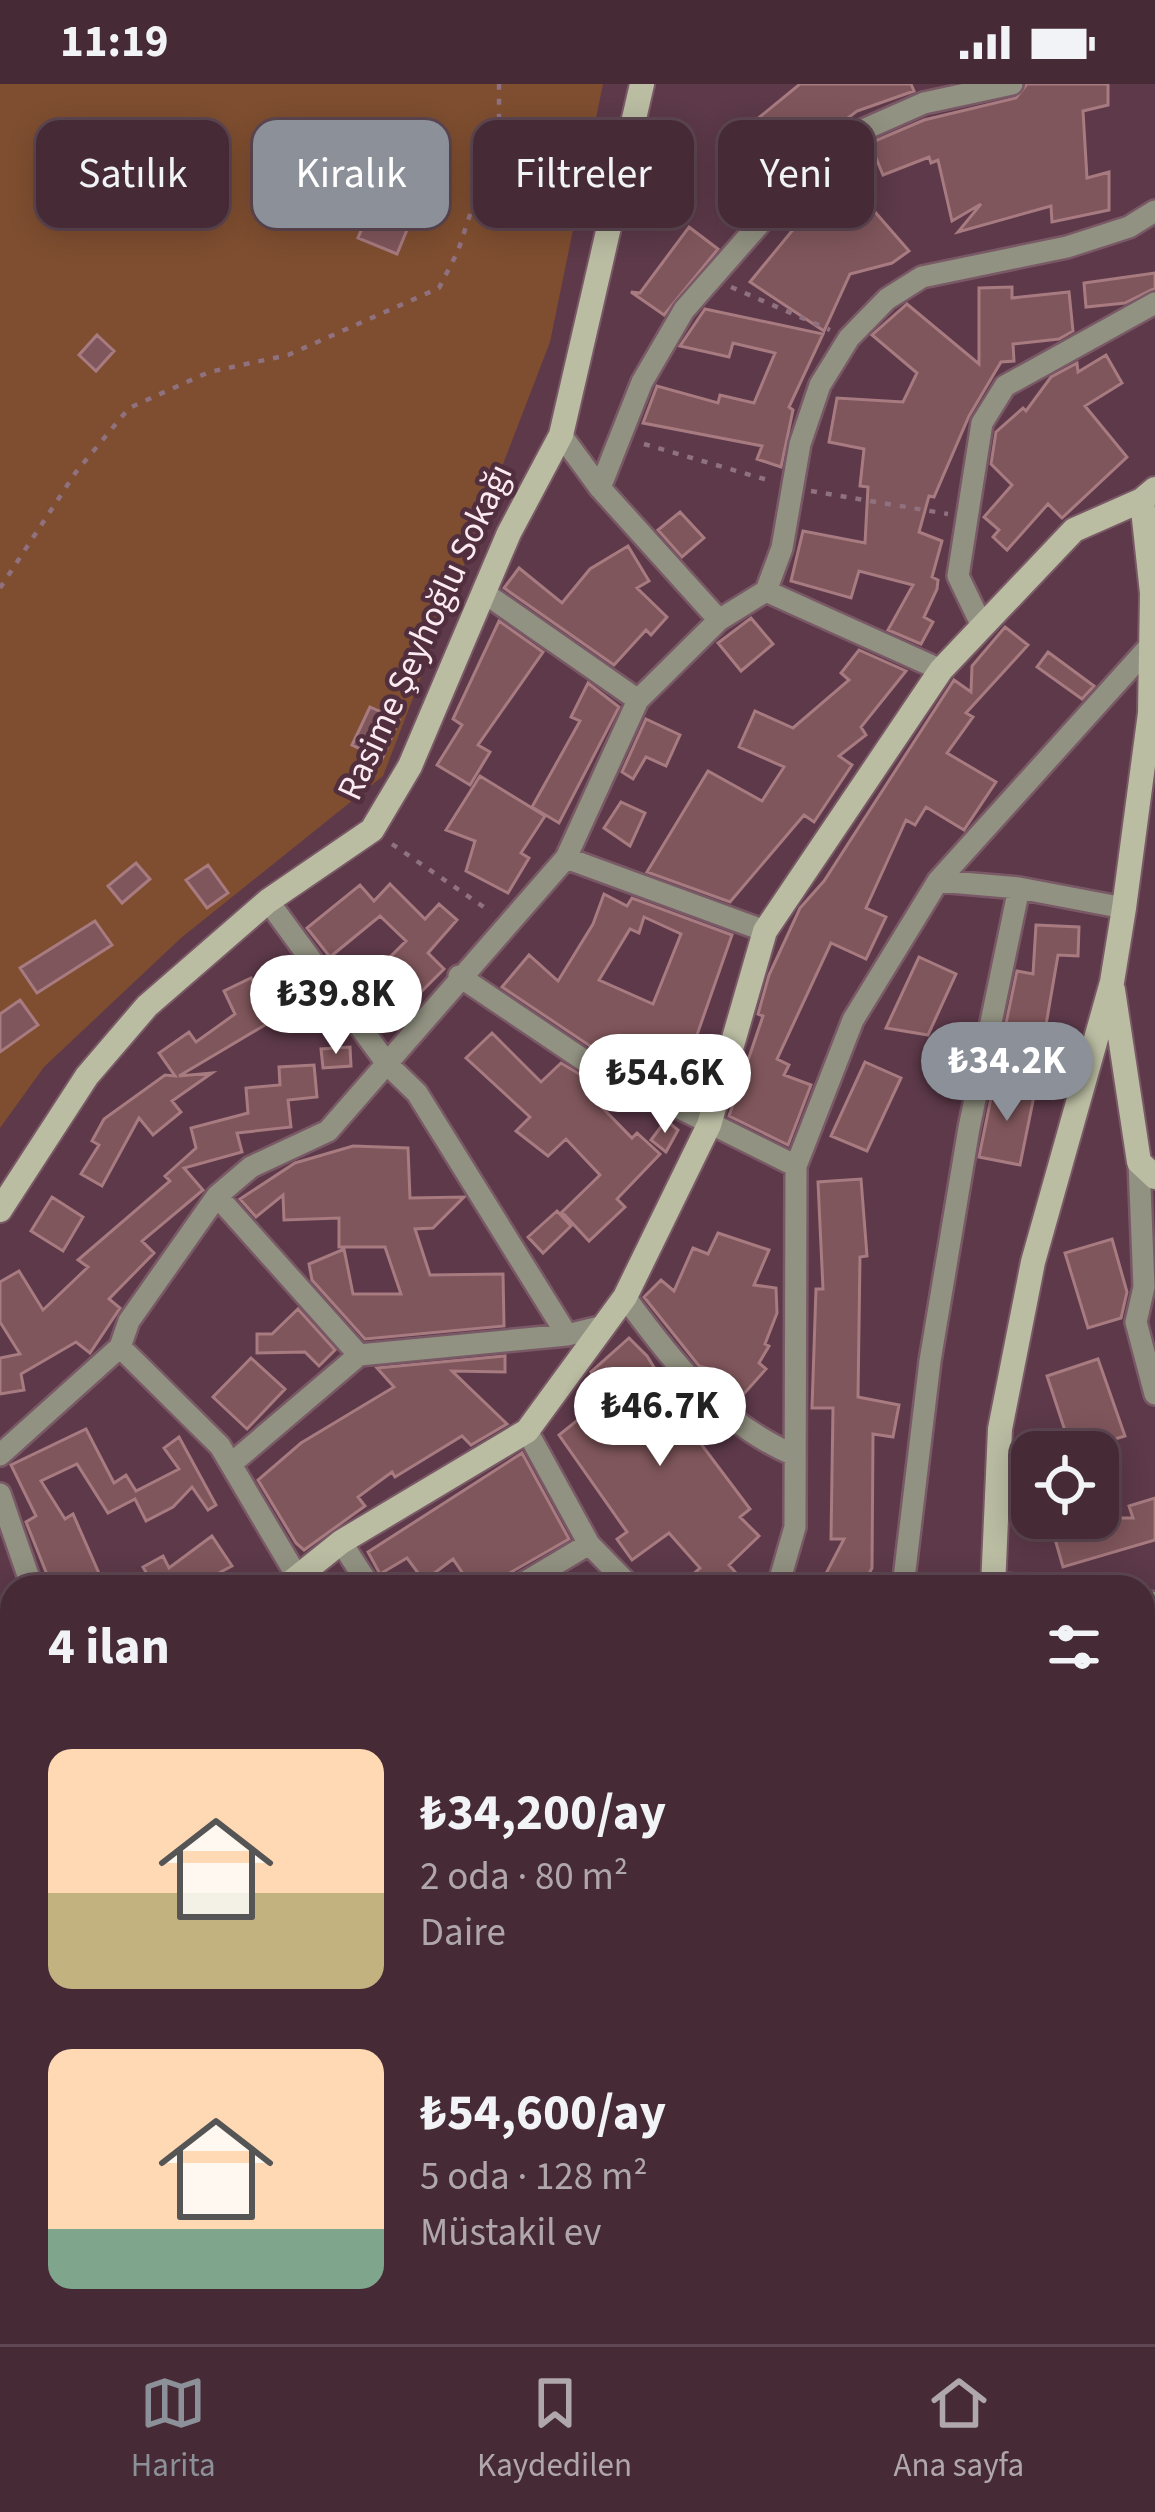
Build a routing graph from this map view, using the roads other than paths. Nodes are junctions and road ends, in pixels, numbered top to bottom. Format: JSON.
{"nodes":[{"id":1,"x":642,"y":84,"type":"edge"},
{"id":2,"x":1012,"y":84,"type":"edge"},
{"id":3,"x":1155,"y":212,"type":"edge"},
{"id":4,"x":1155,"y":302,"type":"edge"},
{"id":5,"x":561,"y":435,"type":"junction"},
{"id":6,"x":600,"y":488,"type":"junction"},
{"id":7,"x":1149,"y":494,"type":"edge"},
{"id":8,"x":766,"y":591,"type":"junction"},
{"id":9,"x":483,"y":592,"type":"junction"},
{"id":10,"x":1154,"y":594,"type":"edge"},
{"id":11,"x":719,"y":620,"type":"junction"},
{"id":12,"x":982,"y":626,"type":"junction"},
{"id":13,"x":1149,"y":647,"type":"junction"},
{"id":14,"x":940,"y":670,"type":"junction"},
{"id":15,"x":638,"y":700,"type":"junction"},
{"id":16,"x":1152,"y":714,"type":"edge"},
{"id":17,"x":566,"y":858,"type":"junction"},
{"id":18,"x":938,"y":881,"type":"junction"},
{"id":19,"x":1019,"y":889,"type":"junction"},
{"id":20,"x":268,"y":901,"type":"junction"},
{"id":21,"x":1124,"y":908,"type":"junction"},
{"id":22,"x":765,"y":931,"type":"junction"},
{"id":23,"x":460,"y":976,"type":"junction"},
{"id":24,"x":1112,"y":982,"type":"junction"},
{"id":25,"x":388,"y":1065,"type":"junction"},
{"id":26,"x":709,"y":1126,"type":"junction"},
{"id":27,"x":796,"y":1166,"type":"junction"},
{"id":28,"x":1147,"y":1169,"type":"edge"},
{"id":29,"x":217,"y":1196,"type":"junction"},
{"id":30,"x":0,"y":1210,"type":"edge"},
{"id":31,"x":625,"y":1297,"type":"junction"},
{"id":32,"x":604,"y":1326,"type":"junction"},
{"id":33,"x":567,"y":1335,"type":"junction"},
{"id":34,"x":120,"y":1347,"type":"junction"},
{"id":35,"x":359,"y":1355,"type":"junction"},
{"id":36,"x":1155,"y":1394,"type":"edge"},
{"id":37,"x":526,"y":1431,"type":"junction"},
{"id":38,"x":0,"y":1455,"type":"edge"},
{"id":39,"x":794,"y":1455,"type":"junction"},
{"id":40,"x":231,"y":1464,"type":"junction"},
{"id":41,"x":0,"y":1495,"type":"edge"},
{"id":42,"x":341,"y":1542,"type":"junction"},
{"id":43,"x":589,"y":1544,"type":"junction"},
{"id":44,"x":28,"y":1575,"type":"edge"},
{"id":45,"x":288,"y":1575,"type":"edge"},
{"id":46,"x":301,"y":1575,"type":"edge"},
{"id":47,"x":362,"y":1575,"type":"edge"},
{"id":48,"x":538,"y":1575,"type":"edge"},
{"id":49,"x":619,"y":1575,"type":"edge"},
{"id":50,"x":781,"y":1575,"type":"edge"},
{"id":51,"x":904,"y":1575,"type":"edge"},
{"id":52,"x":993,"y":1575,"type":"edge"}],
"edges":[{"from":1,"to":5,"type":"street","name":"Rasime Şeyhoğlu Sokağı"},
{"from":2,"to":6,"type":"street"},
{"from":3,"to":8,"type":"street"},
{"from":4,"to":12,"type":"street"},
{"from":5,"to":6,"type":"street"},
{"from":5,"to":9,"type":"street","name":"Rasime Şeyhoğlu Sokağı"},
{"from":6,"to":11,"type":"street"},
{"from":7,"to":10,"type":"street"},
{"from":7,"to":12,"type":"street"},
{"from":8,"to":11,"type":"street"},
{"from":8,"to":14,"type":"street"},
{"from":9,"to":15,"type":"street"},
{"from":9,"to":20,"type":"street","name":"Rasime Şeyhoğlu Sokağı"},
{"from":10,"to":13,"type":"street"},
{"from":11,"to":15,"type":"street"},
{"from":12,"to":14,"type":"street"},
{"from":13,"to":16,"type":"street"},
{"from":13,"to":18,"type":"street"},
{"from":14,"to":22,"type":"street"},
{"from":15,"to":17,"type":"street"},
{"from":16,"to":21,"type":"street"},
{"from":17,"to":22,"type":"street"},
{"from":17,"to":23,"type":"street"},
{"from":18,"to":19,"type":"street"},
{"from":18,"to":27,"type":"street"},
{"from":19,"to":21,"type":"street"},
{"from":19,"to":51,"type":"street"},
{"from":20,"to":25,"type":"street"},
{"from":20,"to":30,"type":"street","name":"Rasime Şeyhoğlu Sokağı"},
{"from":21,"to":24,"type":"street"},
{"from":22,"to":26,"type":"street"},
{"from":23,"to":25,"type":"street"},
{"from":23,"to":26,"type":"street"},
{"from":24,"to":28,"type":"street"},
{"from":24,"to":52,"type":"street"},
{"from":25,"to":29,"type":"street"},
{"from":25,"to":33,"type":"street"},
{"from":26,"to":27,"type":"street"},
{"from":26,"to":31,"type":"street"},
{"from":27,"to":39,"type":"street"},
{"from":28,"to":36,"type":"street"},
{"from":29,"to":34,"type":"street"},
{"from":29,"to":35,"type":"street"},
{"from":31,"to":32,"type":"street"},
{"from":31,"to":39,"type":"street"},
{"from":32,"to":33,"type":"street"},
{"from":32,"to":37,"type":"street"},
{"from":33,"to":35,"type":"street"},
{"from":34,"to":38,"type":"street"},
{"from":34,"to":40,"type":"street"},
{"from":35,"to":40,"type":"street"},
{"from":37,"to":42,"type":"street"},
{"from":37,"to":43,"type":"street"},
{"from":39,"to":50,"type":"street"},
{"from":40,"to":45,"type":"street"},
{"from":41,"to":44,"type":"street"},
{"from":42,"to":46,"type":"street"},
{"from":42,"to":47,"type":"street"},
{"from":43,"to":48,"type":"street"},
{"from":43,"to":49,"type":"street"}]}
